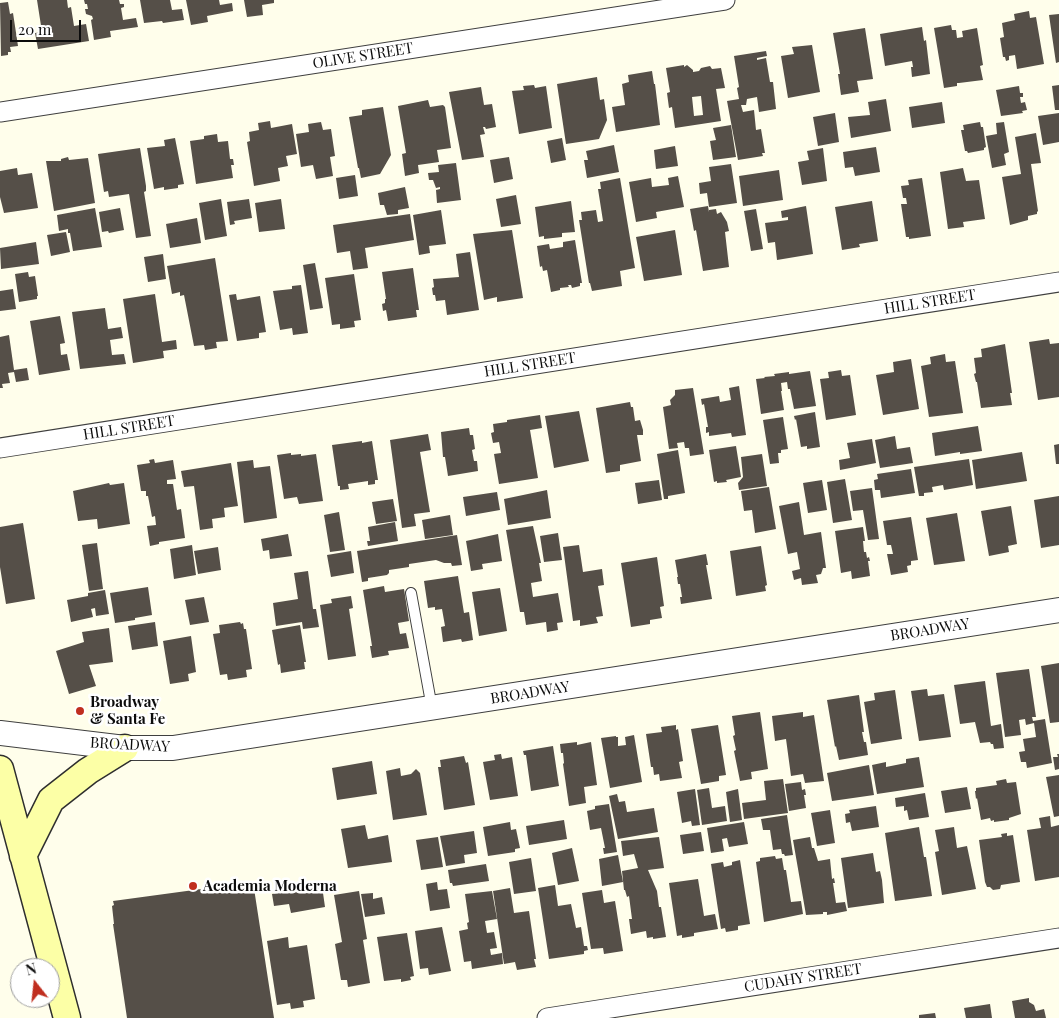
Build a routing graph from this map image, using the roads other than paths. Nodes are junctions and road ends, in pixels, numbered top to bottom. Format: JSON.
{"nodes":[{"id":1,"x":725,"y":0,"type":"edge"},
{"id":2,"x":0,"y":112,"type":"edge"},
{"id":3,"x":1059,"y":282,"type":"edge"},
{"id":4,"x":0,"y":448,"type":"edge"},
{"id":5,"x":411,"y":593,"type":"dead end"},
{"id":6,"x":1059,"y":610,"type":"edge"},
{"id":7,"x":432,"y":708,"type":"junction"},
{"id":8,"x":0,"y":733,"type":"edge"},
{"id":9,"x":125,"y":748,"type":"junction"},
{"id":10,"x":0,"y":769,"type":"edge"},
{"id":11,"x":23,"y":856,"type":"junction"},
{"id":12,"x":1059,"y":938,"type":"edge"},
{"id":13,"x":67,"y":1018,"type":"edge"},
{"id":14,"x":547,"y":1018,"type":"edge"}],
"edges":[{"from":1,"to":2,"type":"street","name":"OLIVE STREET"},
{"from":3,"to":4,"type":"street","name":"HILL STREET"},
{"from":5,"to":7,"type":"lane"},
{"from":6,"to":7,"type":"street","name":"BROADWAY"},
{"from":7,"to":9,"type":"street","name":"BROADWAY"},
{"from":8,"to":9,"type":"street","name":"BROADWAY"},
{"from":9,"to":11,"type":"main road"},
{"from":10,"to":11,"type":"main road"},
{"from":11,"to":13,"type":"main road"},
{"from":12,"to":14,"type":"street","name":"CUDAHY STREET"}]}
